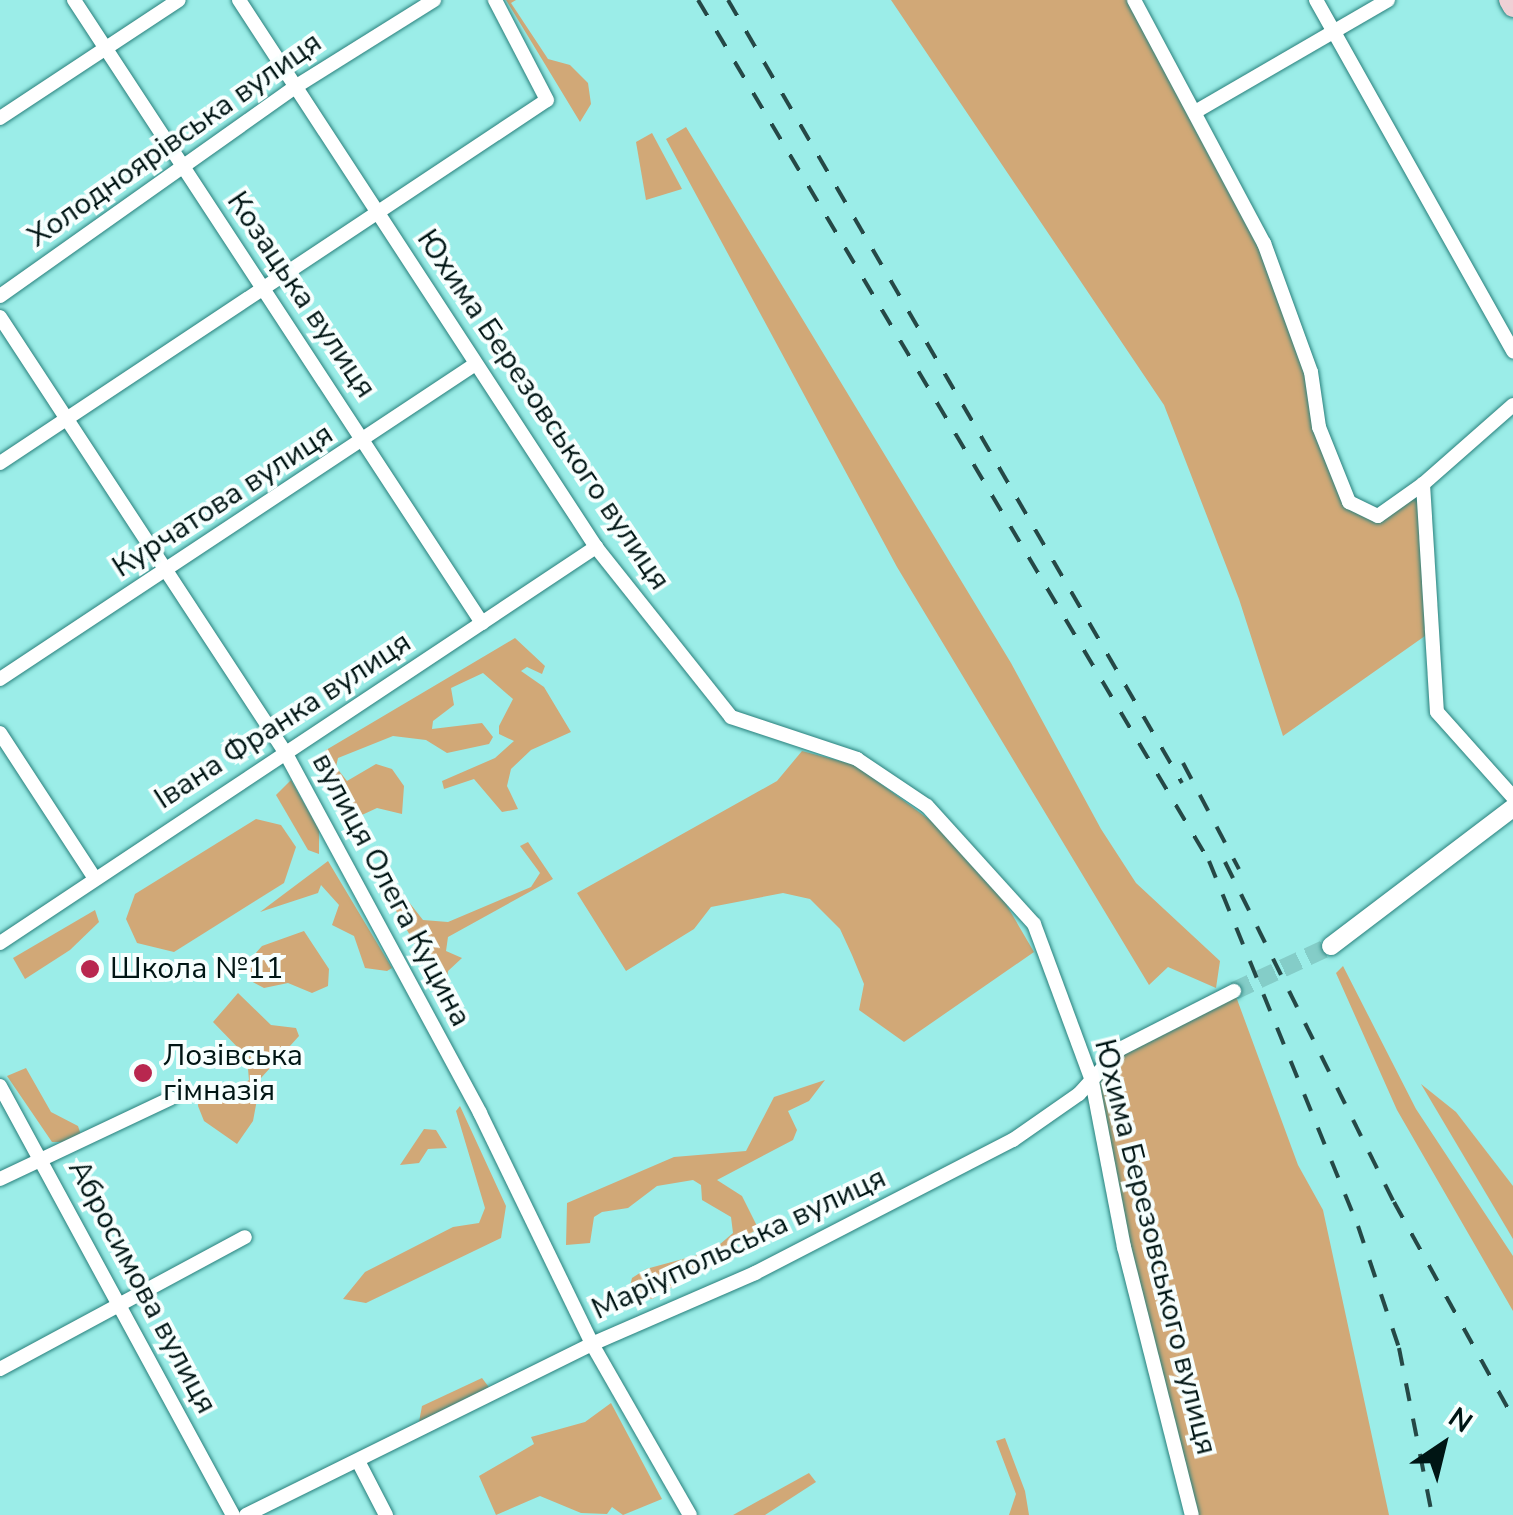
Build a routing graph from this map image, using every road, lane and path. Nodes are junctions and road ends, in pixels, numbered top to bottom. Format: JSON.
{"nodes":[{"id":1,"x":74,"y":0,"type":"edge"},
{"id":2,"x":179,"y":0,"type":"edge"},
{"id":3,"x":240,"y":0,"type":"edge"},
{"id":4,"x":434,"y":0,"type":"edge"},
{"id":5,"x":495,"y":0,"type":"edge"},
{"id":6,"x":1134,"y":0,"type":"edge"},
{"id":7,"x":1316,"y":0,"type":"edge"},
{"id":8,"x":1388,"y":0,"type":"edge"},
{"id":9,"x":1509,"y":0,"type":"edge"},
{"id":10,"x":1513,"y":7,"type":"edge"},
{"id":11,"x":1334,"y":33,"type":"junction"},
{"id":12,"x":104,"y":47,"type":"junction"},
{"id":13,"x":295,"y":87,"type":"junction"},
{"id":14,"x":1195,"y":112,"type":"junction"},
{"id":15,"x":0,"y":118,"type":"edge"},
{"id":16,"x":184,"y":169,"type":"junction"},
{"id":17,"x":374,"y":212,"type":"junction"},
{"id":18,"x":262,"y":286,"type":"junction"},
{"id":19,"x":0,"y":296,"type":"edge"},
{"id":20,"x":0,"y":318,"type":"edge"},
{"id":21,"x":1513,"y":351,"type":"edge"},
{"id":22,"x":474,"y":365,"type":"junction"},
{"id":23,"x":1513,"y":405,"type":"edge"},
{"id":24,"x":64,"y":420,"type":"junction"},
{"id":25,"x":366,"y":440,"type":"junction"},
{"id":26,"x":0,"y":463,"type":"edge"},
{"id":27,"x":1423,"y":484,"type":"junction"},
{"id":28,"x":596,"y":546,"type":"junction"},
{"id":29,"x":164,"y":572,"type":"junction"},
{"id":30,"x":482,"y":622,"type":"junction"},
{"id":31,"x":0,"y":679,"type":"edge"},
{"id":32,"x":0,"y":733,"type":"edge"},
{"id":33,"x":285,"y":752,"type":"junction"},
{"id":34,"x":1513,"y":797,"type":"edge"},
{"id":35,"x":1513,"y":808,"type":"edge"},
{"id":36,"x":94,"y":879,"type":"junction"},
{"id":37,"x":0,"y":943,"type":"edge"},
{"id":38,"x":1331,"y":946,"type":"tunnel mouth"},
{"id":39,"x":1234,"y":991,"type":"tunnel mouth"},
{"id":40,"x":1092,"y":1081,"type":"junction"},
{"id":41,"x":0,"y":1086,"type":"edge"},
{"id":42,"x":170,"y":1098,"type":"dead end"},
{"id":43,"x":42,"y":1157,"type":"junction"},
{"id":44,"x":0,"y":1179,"type":"edge"},
{"id":45,"x":245,"y":1237,"type":"dead end"},
{"id":46,"x":122,"y":1306,"type":"junction"},
{"id":47,"x":592,"y":1344,"type":"junction"},
{"id":48,"x":0,"y":1370,"type":"edge"},
{"id":49,"x":358,"y":1461,"type":"junction"},
{"id":50,"x":232,"y":1515,"type":"edge"},
{"id":51,"x":246,"y":1515,"type":"edge"},
{"id":52,"x":386,"y":1515,"type":"edge"},
{"id":53,"x":690,"y":1515,"type":"edge"},
{"id":54,"x":1192,"y":1515,"type":"edge"}],
"edges":[{"from":1,"to":12,"type":"street","name":"Козацька вулиця"},
{"from":2,"to":12,"type":"street"},
{"from":3,"to":13,"type":"street","name":"Юхима Березовського вулиця"},
{"from":4,"to":13,"type":"street","name":"Холодноярівська вулиця"},
{"from":5,"to":17,"type":"street"},
{"from":6,"to":14,"type":"street"},
{"from":7,"to":11,"type":"street"},
{"from":8,"to":11,"type":"street"},
{"from":9,"to":10,"type":"main road"},
{"from":11,"to":14,"type":"street"},
{"from":11,"to":21,"type":"street"},
{"from":12,"to":15,"type":"street"},
{"from":12,"to":16,"type":"street","name":"Козацька вулиця"},
{"from":13,"to":16,"type":"street","name":"Холодноярівська вулиця"},
{"from":13,"to":17,"type":"street","name":"Юхима Березовського вулиця"},
{"from":14,"to":27,"type":"street"},
{"from":16,"to":18,"type":"street","name":"Козацька вулиця"},
{"from":16,"to":19,"type":"street","name":"Холодноярівська вулиця"},
{"from":17,"to":18,"type":"street"},
{"from":17,"to":22,"type":"street","name":"Юхима Березовського вулиця"},
{"from":18,"to":24,"type":"street"},
{"from":18,"to":25,"type":"street","name":"Козацька вулиця"},
{"from":20,"to":24,"type":"street","name":"вулиця Олега Куцина"},
{"from":22,"to":25,"type":"street","name":"Курчатова вулиця"},
{"from":22,"to":28,"type":"street","name":"Юхима Березовського вулиця"},
{"from":23,"to":27,"type":"street"},
{"from":24,"to":26,"type":"street"},
{"from":24,"to":29,"type":"street","name":"вулиця Олега Куцина"},
{"from":25,"to":29,"type":"street","name":"Курчатова вулиця"},
{"from":25,"to":30,"type":"street","name":"Козацька вулиця"},
{"from":27,"to":34,"type":"street"},
{"from":28,"to":30,"type":"street","name":"Івана Франка вулиця"},
{"from":28,"to":40,"type":"street","name":"Юхима Березовського вулиця"},
{"from":29,"to":31,"type":"street","name":"Курчатова вулиця"},
{"from":29,"to":33,"type":"street","name":"вулиця Олега Куцина"},
{"from":30,"to":33,"type":"street","name":"Івана Франка вулиця"},
{"from":32,"to":36,"type":"street"},
{"from":33,"to":36,"type":"street","name":"Івана Франка вулиця"},
{"from":33,"to":47,"type":"street","name":"вулиця Олега Куцина"},
{"from":35,"to":38,"type":"street"},
{"from":36,"to":37,"type":"street","name":"Івана Франка вулиця"},
{"from":39,"to":40,"type":"street","name":"Маріупольська вулиця"},
{"from":40,"to":47,"type":"street","name":"Маріупольська вулиця"},
{"from":40,"to":54,"type":"street","name":"Юхима Березовського вулиця"},
{"from":41,"to":43,"type":"street","name":"Абросимова вулиця"},
{"from":42,"to":43,"type":"street"},
{"from":43,"to":44,"type":"street"},
{"from":43,"to":46,"type":"street","name":"Абросимова вулиця"},
{"from":45,"to":46,"type":"street"},
{"from":46,"to":48,"type":"street"},
{"from":46,"to":50,"type":"street","name":"Абросимова вулиця"},
{"from":47,"to":49,"type":"street","name":"Маріупольська вулиця"},
{"from":47,"to":53,"type":"street","name":"вулиця Олега Куцина"},
{"from":49,"to":51,"type":"street","name":"Маріупольська вулиця"},
{"from":49,"to":52,"type":"street"}]}
